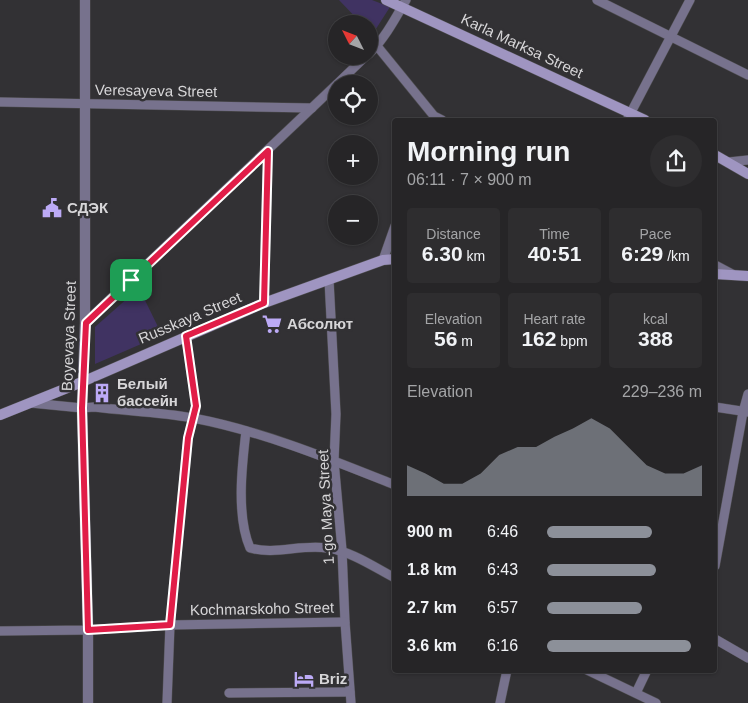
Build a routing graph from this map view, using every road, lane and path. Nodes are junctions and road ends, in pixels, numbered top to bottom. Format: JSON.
{"nodes":[{"id":1,"x":85,"y":0,"type":"edge"},
{"id":2,"x":386,"y":0,"type":"edge"},
{"id":3,"x":597,"y":0,"type":"edge"},
{"id":4,"x":690,"y":0,"type":"edge"},
{"id":5,"x":404,"y":4,"type":"edge"},
{"id":6,"x":671,"y":38,"type":"junction"},
{"id":7,"x":378,"y":44,"type":"edge"},
{"id":8,"x":378,"y":47,"type":"edge"},
{"id":9,"x":357,"y":65,"type":"edge"},
{"id":10,"x":346,"y":75,"type":"edge"},
{"id":11,"x":748,"y":75,"type":"edge"},
{"id":12,"x":328,"y":93,"type":"edge"},
{"id":13,"x":0,"y":102,"type":"edge"},
{"id":14,"x":86,"y":103,"type":"junction"},
{"id":15,"x":312,"y":108,"type":"junction"},
{"id":16,"x":629,"y":116,"type":"edge"},
{"id":17,"x":435,"y":118,"type":"edge"},
{"id":18,"x":268,"y":151,"type":"junction"},
{"id":19,"x":717,"y":156,"type":"edge"},
{"id":20,"x":748,"y":160,"type":"edge"},
{"id":21,"x":729,"y":162,"type":"junction"},
{"id":22,"x":748,"y":174,"type":"edge"},
{"id":23,"x":392,"y":234,"type":"edge"},
{"id":24,"x":392,"y":258,"type":"edge"},
{"id":25,"x":383,"y":260,"type":"junction"},
{"id":26,"x":717,"y":266,"type":"edge"},
{"id":27,"x":717,"y":274,"type":"edge"},
{"id":28,"x":733,"y":274,"type":"junction"},
{"id":29,"x":748,"y":276,"type":"edge"},
{"id":30,"x":329,"y":280,"type":"junction"},
{"id":31,"x":264,"y":303,"type":"junction"},
{"id":32,"x":86,"y":323,"type":"junction"},
{"id":33,"x":186,"y":336,"type":"junction"},
{"id":34,"x":82,"y":382,"type":"junction"},
{"id":35,"x":748,"y":394,"type":"edge"},
{"id":36,"x":31,"y":403,"type":"junction"},
{"id":37,"x":717,"y":407,"type":"edge"},
{"id":38,"x":82,"y":408,"type":"junction"},
{"id":39,"x":746,"y":412,"type":"edge"},
{"id":40,"x":0,"y":415,"type":"edge"},
{"id":41,"x":192,"y":418,"type":"junction"},
{"id":42,"x":246,"y":431,"type":"junction"},
{"id":43,"x":334,"y":461,"type":"junction"},
{"id":44,"x":392,"y":484,"type":"edge"},
{"id":45,"x":719,"y":524,"type":"edge"},
{"id":46,"x":717,"y":545,"type":"edge"},
{"id":47,"x":342,"y":550,"type":"junction"},
{"id":48,"x":392,"y":576,"type":"edge"},
{"id":49,"x":344,"y":622,"type":"junction"},
{"id":50,"x":170,"y":625,"type":"junction"},
{"id":51,"x":88,"y":630,"type":"junction"},
{"id":52,"x":0,"y":631,"type":"edge"},
{"id":53,"x":717,"y":640,"type":"edge"},
{"id":54,"x":748,"y":658,"type":"edge"},
{"id":55,"x":506,"y":673,"type":"edge"},
{"id":56,"x":593,"y":673,"type":"edge"},
{"id":57,"x":646,"y":673,"type":"edge"},
{"id":58,"x":350,"y":692,"type":"junction"},
{"id":59,"x":229,"y":693,"type":"dead end"},
{"id":60,"x":636,"y":693,"type":"junction"},
{"id":61,"x":88,"y":703,"type":"edge"},
{"id":62,"x":167,"y":703,"type":"edge"},
{"id":63,"x":351,"y":703,"type":"edge"},
{"id":64,"x":500,"y":703,"type":"edge"},
{"id":65,"x":656,"y":703,"type":"edge"}],
"edges":[{"from":1,"to":14,"type":"street","name":"Boyevaya Street"},
{"from":2,"to":5,"type":"main road","name":"Karla Marksa Street"},
{"from":3,"to":6,"type":"street"},
{"from":4,"to":6,"type":"street"},
{"from":5,"to":7,"type":"street"},
{"from":5,"to":16,"type":"main road","name":"Karla Marksa Street"},
{"from":6,"to":11,"type":"street"},
{"from":6,"to":16,"type":"street"},
{"from":8,"to":17,"type":"street"},
{"from":9,"to":10,"type":"street"},
{"from":12,"to":15,"type":"street"},
{"from":13,"to":14,"type":"street","name":"Veresayeva Street"},
{"from":14,"to":15,"type":"street","name":"Veresayeva Street"},
{"from":14,"to":32,"type":"street","name":"Boyevaya Street"},
{"from":15,"to":18,"type":"street"},
{"from":18,"to":31,"type":"street"},
{"from":18,"to":32,"type":"street"},
{"from":19,"to":21,"type":"main road"},
{"from":20,"to":21,"type":"street"},
{"from":21,"to":22,"type":"main road"},
{"from":23,"to":25,"type":"street"},
{"from":24,"to":25,"type":"main road","name":"Russkaya Street"},
{"from":25,"to":30,"type":"main road","name":"Russkaya Street"},
{"from":26,"to":28,"type":"street"},
{"from":27,"to":28,"type":"main road"},
{"from":28,"to":29,"type":"main road"},
{"from":30,"to":31,"type":"main road","name":"Russkaya Street"},
{"from":30,"to":43,"type":"street","name":"1-go Maya Street"},
{"from":31,"to":33,"type":"main road","name":"Russkaya Street"},
{"from":32,"to":34,"type":"street","name":"Boyevaya Street"},
{"from":33,"to":34,"type":"main road","name":"Russkaya Street"},
{"from":33,"to":41,"type":"street"},
{"from":34,"to":36,"type":"main road","name":"Russkaya Street"},
{"from":34,"to":38,"type":"street","name":"Boyevaya Street"},
{"from":35,"to":39,"type":"street"},
{"from":36,"to":38,"type":"street"},
{"from":36,"to":40,"type":"main road","name":"Russkaya Street"},
{"from":37,"to":39,"type":"street"},
{"from":38,"to":41,"type":"street"},
{"from":38,"to":51,"type":"street","name":"Boyevaya Street"},
{"from":39,"to":45,"type":"street"},
{"from":41,"to":42,"type":"street"},
{"from":41,"to":50,"type":"street"},
{"from":42,"to":43,"type":"street"},
{"from":42,"to":47,"type":"street"},
{"from":43,"to":44,"type":"street"},
{"from":43,"to":47,"type":"street","name":"1-go Maya Street"},
{"from":45,"to":46,"type":"street"},
{"from":47,"to":48,"type":"street"},
{"from":47,"to":49,"type":"street","name":"1-go Maya Street"},
{"from":49,"to":50,"type":"street","name":"Kochmarskoho Street"},
{"from":49,"to":58,"type":"street","name":"1-go Maya Street"},
{"from":50,"to":51,"type":"street","name":"Kochmarskoho Street"},
{"from":50,"to":62,"type":"street"},
{"from":51,"to":52,"type":"street","name":"Kochmarskoho Street"},
{"from":51,"to":61,"type":"street","name":"Boyevaya Street"},
{"from":53,"to":54,"type":"street"},
{"from":55,"to":64,"type":"street"},
{"from":56,"to":60,"type":"street"},
{"from":57,"to":60,"type":"street"},
{"from":58,"to":59,"type":"street"},
{"from":58,"to":63,"type":"street","name":"1-go Maya Street"},
{"from":60,"to":65,"type":"street"}]}
